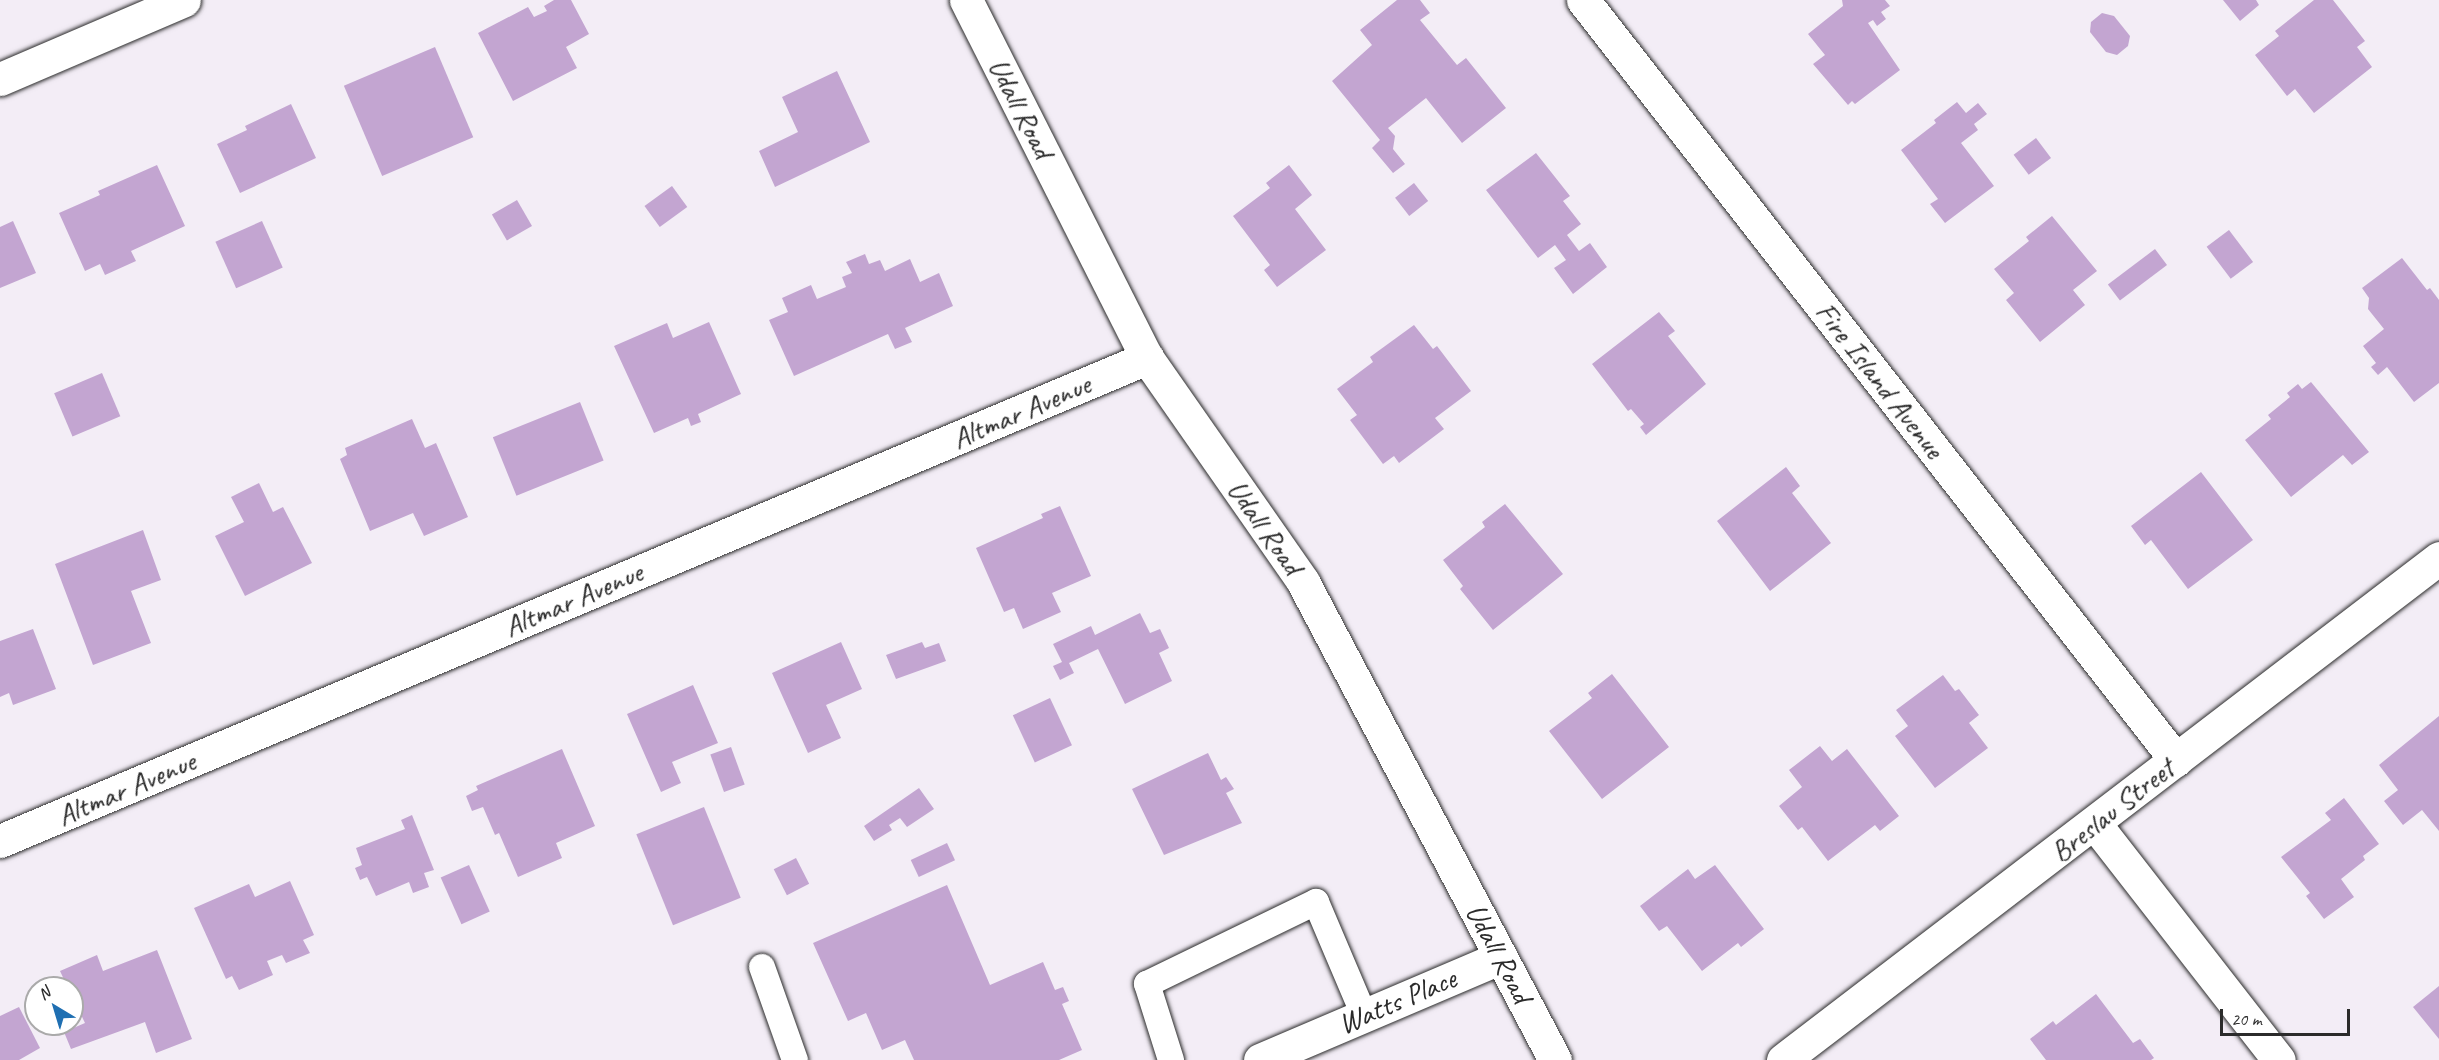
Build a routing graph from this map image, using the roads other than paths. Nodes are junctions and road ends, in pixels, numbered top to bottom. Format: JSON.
{"nodes":[{"id":1,"x":184,"y":0,"type":"edge"},
{"id":2,"x":966,"y":0,"type":"edge"},
{"id":3,"x":1583,"y":0,"type":"edge"},
{"id":4,"x":0,"y":80,"type":"edge"},
{"id":5,"x":1147,"y":358,"type":"junction"},
{"id":6,"x":2439,"y":558,"type":"edge"},
{"id":7,"x":2176,"y":760,"type":"junction"},
{"id":8,"x":2094,"y":824,"type":"junction"},
{"id":9,"x":0,"y":841,"type":"edge"},
{"id":10,"x":1501,"y":957,"type":"junction"},
{"id":11,"x":762,"y":967,"type":"dead end"},
{"id":12,"x":1364,"y":1015,"type":"junction"},
{"id":13,"x":795,"y":1060,"type":"edge"},
{"id":14,"x":1171,"y":1060,"type":"edge"},
{"id":15,"x":1260,"y":1060,"type":"edge"},
{"id":16,"x":1555,"y":1060,"type":"edge"},
{"id":17,"x":1783,"y":1060,"type":"edge"},
{"id":18,"x":2279,"y":1060,"type":"edge"}],
"edges":[{"from":1,"to":4,"type":"street"},
{"from":2,"to":5,"type":"street","name":"Udall Road"},
{"from":3,"to":7,"type":"street","name":"Fire Island Avenue"},
{"from":5,"to":9,"type":"street","name":"Altmar Avenue"},
{"from":5,"to":10,"type":"street","name":"Udall Road"},
{"from":6,"to":7,"type":"street","name":"Breslau Street"},
{"from":7,"to":8,"type":"street","name":"Breslau Street"},
{"from":8,"to":17,"type":"street","name":"Breslau Street"},
{"from":8,"to":18,"type":"street"},
{"from":10,"to":12,"type":"street","name":"Watts Place"},
{"from":10,"to":16,"type":"street","name":"Udall Road"},
{"from":11,"to":13,"type":"lane"},
{"from":12,"to":14,"type":"lane"},
{"from":12,"to":15,"type":"street","name":"Watts Place"}]}
